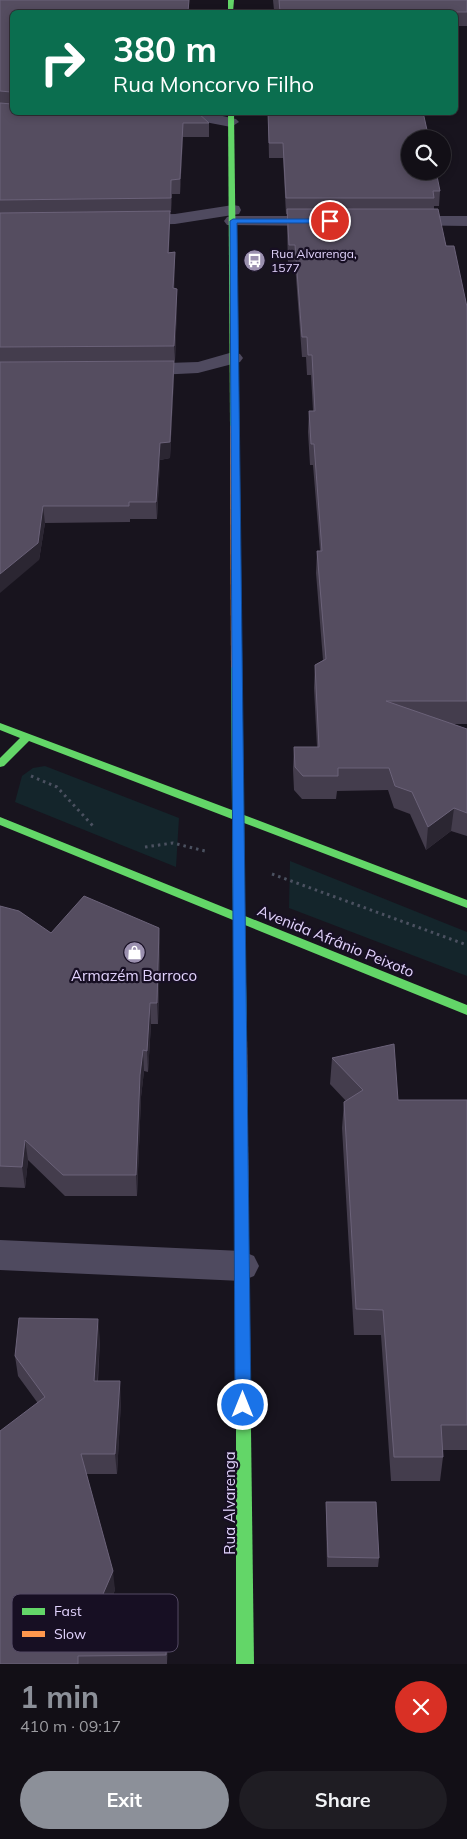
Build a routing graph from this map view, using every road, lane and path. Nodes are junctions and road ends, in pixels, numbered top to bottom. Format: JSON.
{"nodes":[{"id":1,"x":210,"y":115,"type":"edge"},
{"id":2,"x":231,"y":117,"type":"edge"},
{"id":3,"x":233,"y":215,"type":"junction"},
{"id":4,"x":122,"y":220,"type":"edge"},
{"id":5,"x":340,"y":221,"type":"edge"},
{"id":6,"x":389,"y":221,"type":"edge"},
{"id":7,"x":467,"y":221,"type":"edge"},
{"id":8,"x":233,"y":358,"type":"junction"},
{"id":9,"x":116,"y":370,"type":"edge"},
{"id":10,"x":0,"y":726,"type":"edge"},
{"id":11,"x":28,"y":736,"type":"junction"},
{"id":12,"x":0,"y":764,"type":"edge"},
{"id":13,"x":237,"y":816,"type":"junction"},
{"id":14,"x":0,"y":821,"type":"edge"},
{"id":15,"x":467,"y":904,"type":"edge"},
{"id":16,"x":240,"y":918,"type":"junction"},
{"id":17,"x":467,"y":1010,"type":"edge"},
{"id":18,"x":0,"y":1255,"type":"edge"},
{"id":19,"x":242,"y":1266,"type":"junction"},
{"id":20,"x":244,"y":1664,"type":"edge"}],
"edges":[{"from":1,"to":2,"type":"street"},
{"from":2,"to":3,"type":"main road","name":"Rua Alvarenga"},
{"from":3,"to":4,"type":"street"},
{"from":3,"to":5,"type":"street"},
{"from":3,"to":8,"type":"main road","name":"Rua Alvarenga"},
{"from":6,"to":7,"type":"street"},
{"from":8,"to":9,"type":"street"},
{"from":8,"to":13,"type":"main road","name":"Rua Alvarenga"},
{"from":10,"to":11,"type":"main road"},
{"from":11,"to":12,"type":"main road"},
{"from":11,"to":13,"type":"main road"},
{"from":13,"to":15,"type":"main road"},
{"from":13,"to":16,"type":"main road","name":"Rua Alvarenga"},
{"from":14,"to":16,"type":"main road","name":"Avenida Afrânio Peixoto"},
{"from":16,"to":17,"type":"main road","name":"Avenida Afrânio Peixoto"},
{"from":16,"to":19,"type":"main road","name":"Rua Alvarenga"},
{"from":18,"to":19,"type":"street"},
{"from":19,"to":20,"type":"main road","name":"Rua Alvarenga"}]}
